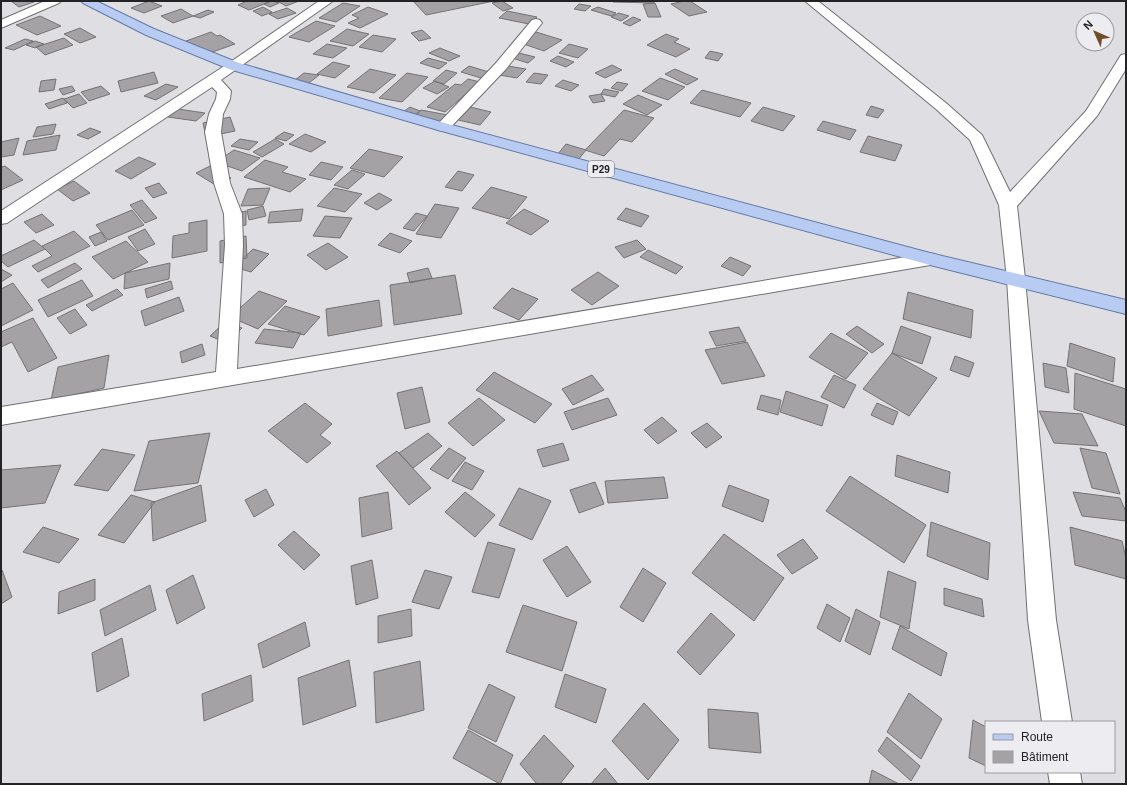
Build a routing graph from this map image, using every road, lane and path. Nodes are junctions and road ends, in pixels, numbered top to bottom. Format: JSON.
{"nodes":[{"id":1,"x":55,"y":1,"type":"edge"},
{"id":2,"x":87,"y":1,"type":"edge"},
{"id":3,"x":327,"y":1,"type":"edge"},
{"id":4,"x":811,"y":1,"type":"edge"},
{"id":5,"x":536,"y":23,"type":"dead end"},
{"id":6,"x":1,"y":24,"type":"edge"},
{"id":7,"x":1126,"y":58,"type":"edge"},
{"id":8,"x":234,"y":66,"type":"junction"},
{"id":9,"x":213,"y":80,"type":"junction"},
{"id":10,"x":443,"y":127,"type":"junction"},
{"id":11,"x":1008,"y":205,"type":"junction"},
{"id":12,"x":1,"y":219,"type":"edge"},
{"id":13,"x":930,"y":259,"type":"junction"},
{"id":14,"x":1016,"y":279,"type":"junction"},
{"id":15,"x":1126,"y":308,"type":"edge"},
{"id":16,"x":226,"y":379,"type":"junction"},
{"id":17,"x":1,"y":416,"type":"edge"},
{"id":18,"x":1057,"y":721,"type":"edge"},
{"id":19,"x":1064,"y":773,"type":"edge"},
{"id":20,"x":1066,"y":784,"type":"edge"}],
"edges":[{"from":1,"to":6,"type":"street"},
{"from":2,"to":8,"type":"main road","number":"P29"},
{"from":3,"to":8,"type":"street"},
{"from":4,"to":11,"type":"street"},
{"from":5,"to":10,"type":"street"},
{"from":7,"to":11,"type":"street"},
{"from":8,"to":9,"type":"street"},
{"from":8,"to":10,"type":"main road","number":"P29"},
{"from":9,"to":12,"type":"street"},
{"from":9,"to":16,"type":"street"},
{"from":10,"to":13,"type":"main road","number":"P29"},
{"from":11,"to":14,"type":"street"},
{"from":13,"to":14,"type":"main road","number":"P29"},
{"from":13,"to":16,"type":"street"},
{"from":14,"to":15,"type":"main road","number":"P29"},
{"from":14,"to":18,"type":"street"},
{"from":16,"to":17,"type":"street"},
{"from":19,"to":20,"type":"street"}]}
